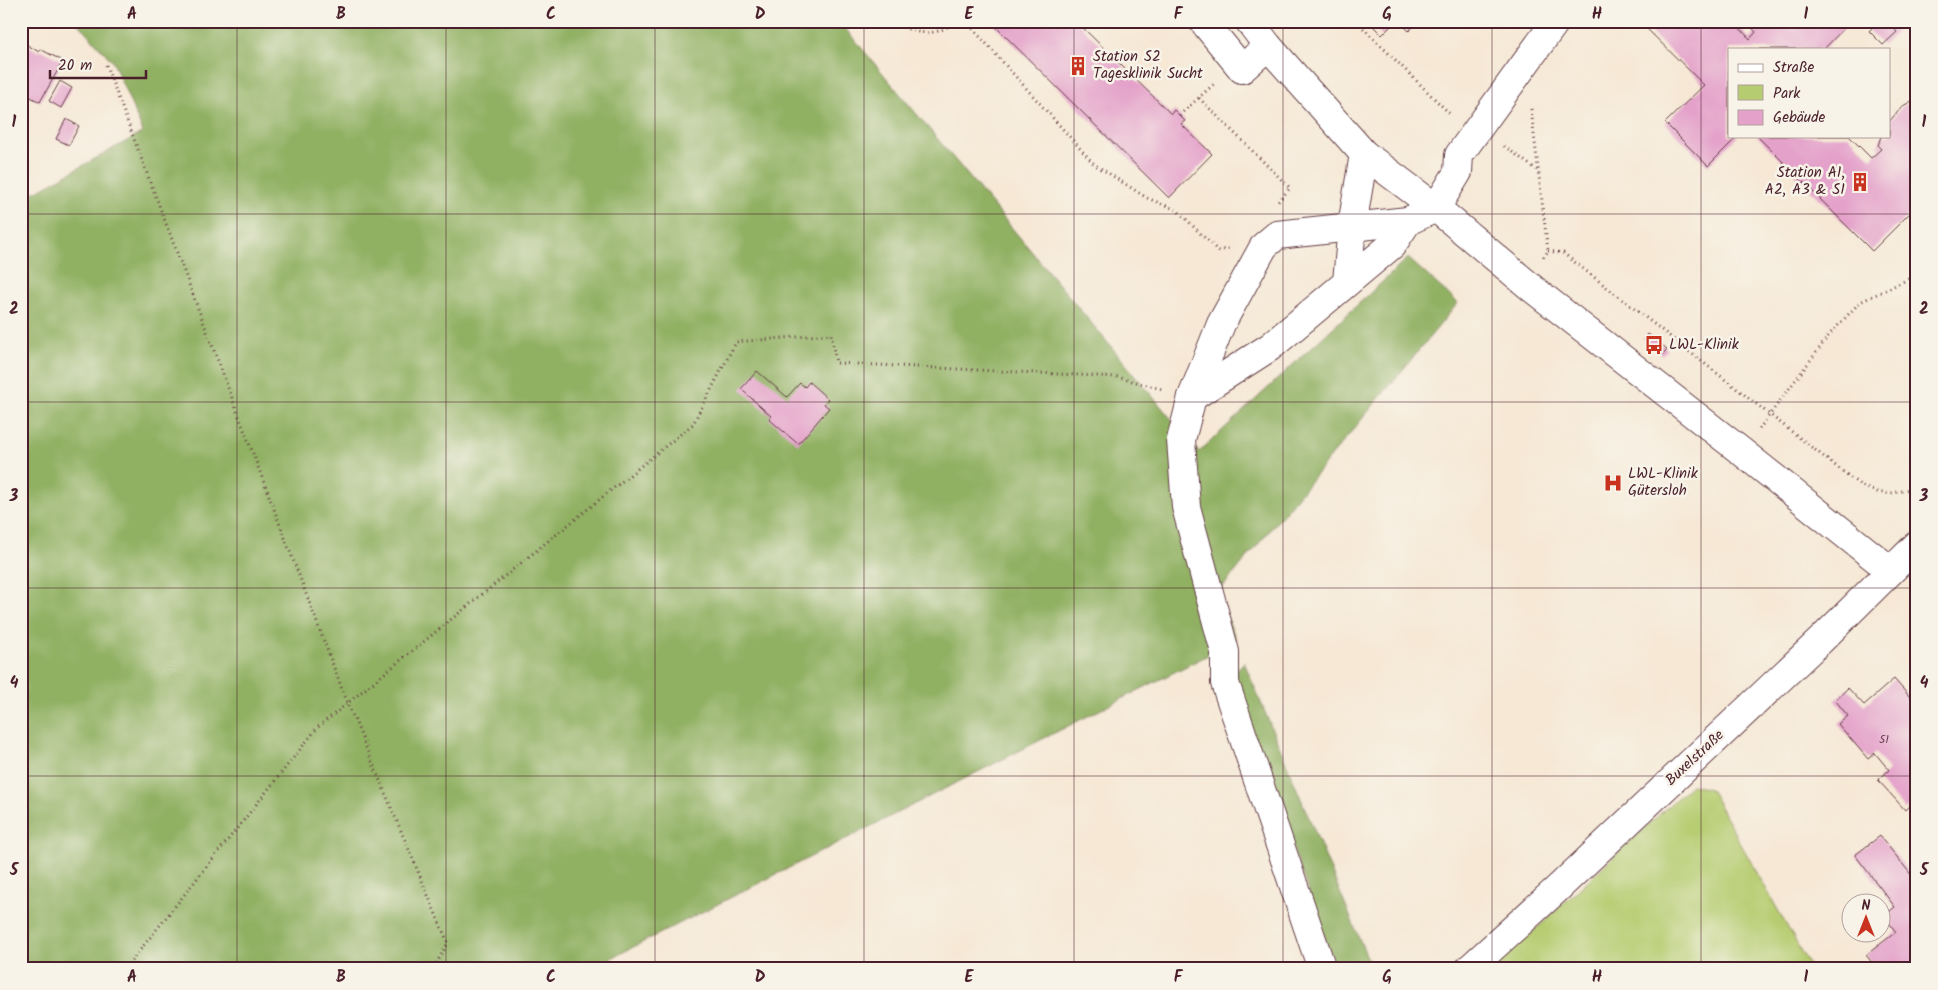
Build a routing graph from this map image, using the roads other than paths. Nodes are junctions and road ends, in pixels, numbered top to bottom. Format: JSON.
{"nodes":[{"id":1,"x":1203,"y":21,"type":"edge"},
{"id":2,"x":1249,"y":21,"type":"edge"},
{"id":3,"x":1556,"y":21,"type":"edge"},
{"id":4,"x":1268,"y":46,"type":"junction"},
{"id":5,"x":1364,"y":154,"type":"junction"},
{"id":6,"x":1436,"y":208,"type":"junction"},
{"id":7,"x":1408,"y":221,"type":"junction"},
{"id":8,"x":1352,"y":226,"type":"junction"},
{"id":9,"x":1347,"y":282,"type":"junction"},
{"id":10,"x":1192,"y":397,"type":"junction"},
{"id":11,"x":1917,"y":545,"type":"edge"},
{"id":12,"x":1890,"y":570,"type":"junction"},
{"id":13,"x":1322,"y":969,"type":"edge"},
{"id":14,"x":1469,"y":969,"type":"edge"}],
"edges":[{"from":1,"to":4,"type":"street"},
{"from":2,"to":4,"type":"street"},
{"from":3,"to":6,"type":"street"},
{"from":4,"to":5,"type":"street"},
{"from":5,"to":6,"type":"street"},
{"from":5,"to":8,"type":"street"},
{"from":6,"to":7,"type":"street"},
{"from":6,"to":12,"type":"street"},
{"from":7,"to":8,"type":"street"},
{"from":7,"to":9,"type":"street"},
{"from":8,"to":9,"type":"street"},
{"from":8,"to":10,"type":"street"},
{"from":9,"to":10,"type":"street"},
{"from":10,"to":13,"type":"street"},
{"from":11,"to":12,"type":"street","name":"Buxelstraße"},
{"from":12,"to":14,"type":"street","name":"Buxelstraße"}]}
